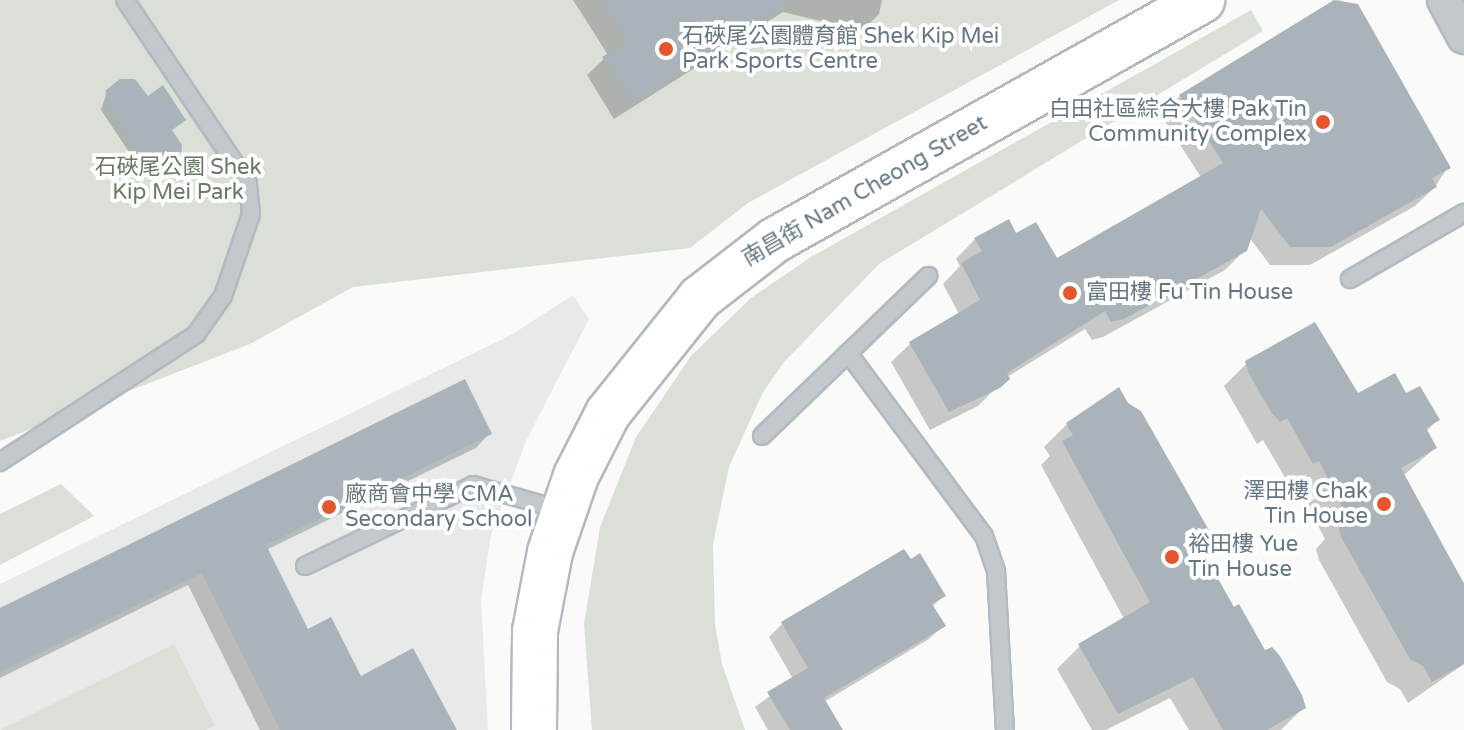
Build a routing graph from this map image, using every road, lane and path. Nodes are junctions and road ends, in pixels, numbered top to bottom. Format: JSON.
{"nodes":[{"id":1,"x":125,"y":0,"type":"edge"},
{"id":2,"x":1202,"y":0,"type":"edge"},
{"id":3,"x":1444,"y":0,"type":"edge"},
{"id":4,"x":1464,"y":37,"type":"edge"},
{"id":5,"x":1464,"y":213,"type":"edge"},
{"id":6,"x":928,"y":276,"type":"dead end"},
{"id":7,"x":1350,"y":279,"type":"dead end"},
{"id":8,"x":848,"y":353,"type":"junction"},
{"id":9,"x":762,"y":436,"type":"dead end"},
{"id":10,"x":0,"y":462,"type":"edge"},
{"id":11,"x":564,"y":510,"type":"junction"},
{"id":12,"x":305,"y":566,"type":"dead end"},
{"id":13,"x":534,"y":730,"type":"edge"},
{"id":14,"x":1005,"y":730,"type":"edge"}],
"edges":[{"from":1,"to":10,"type":"lane"},
{"from":2,"to":11,"type":"main road","name":"南昌街 Nam Cheong Street"},
{"from":3,"to":4,"type":"street"},
{"from":5,"to":7,"type":"lane"},
{"from":6,"to":8,"type":"lane"},
{"from":8,"to":9,"type":"lane"},
{"from":8,"to":14,"type":"lane"},
{"from":11,"to":12,"type":"lane"},
{"from":11,"to":13,"type":"main road","name":"南昌街 Nam Cheong Street"}]}
